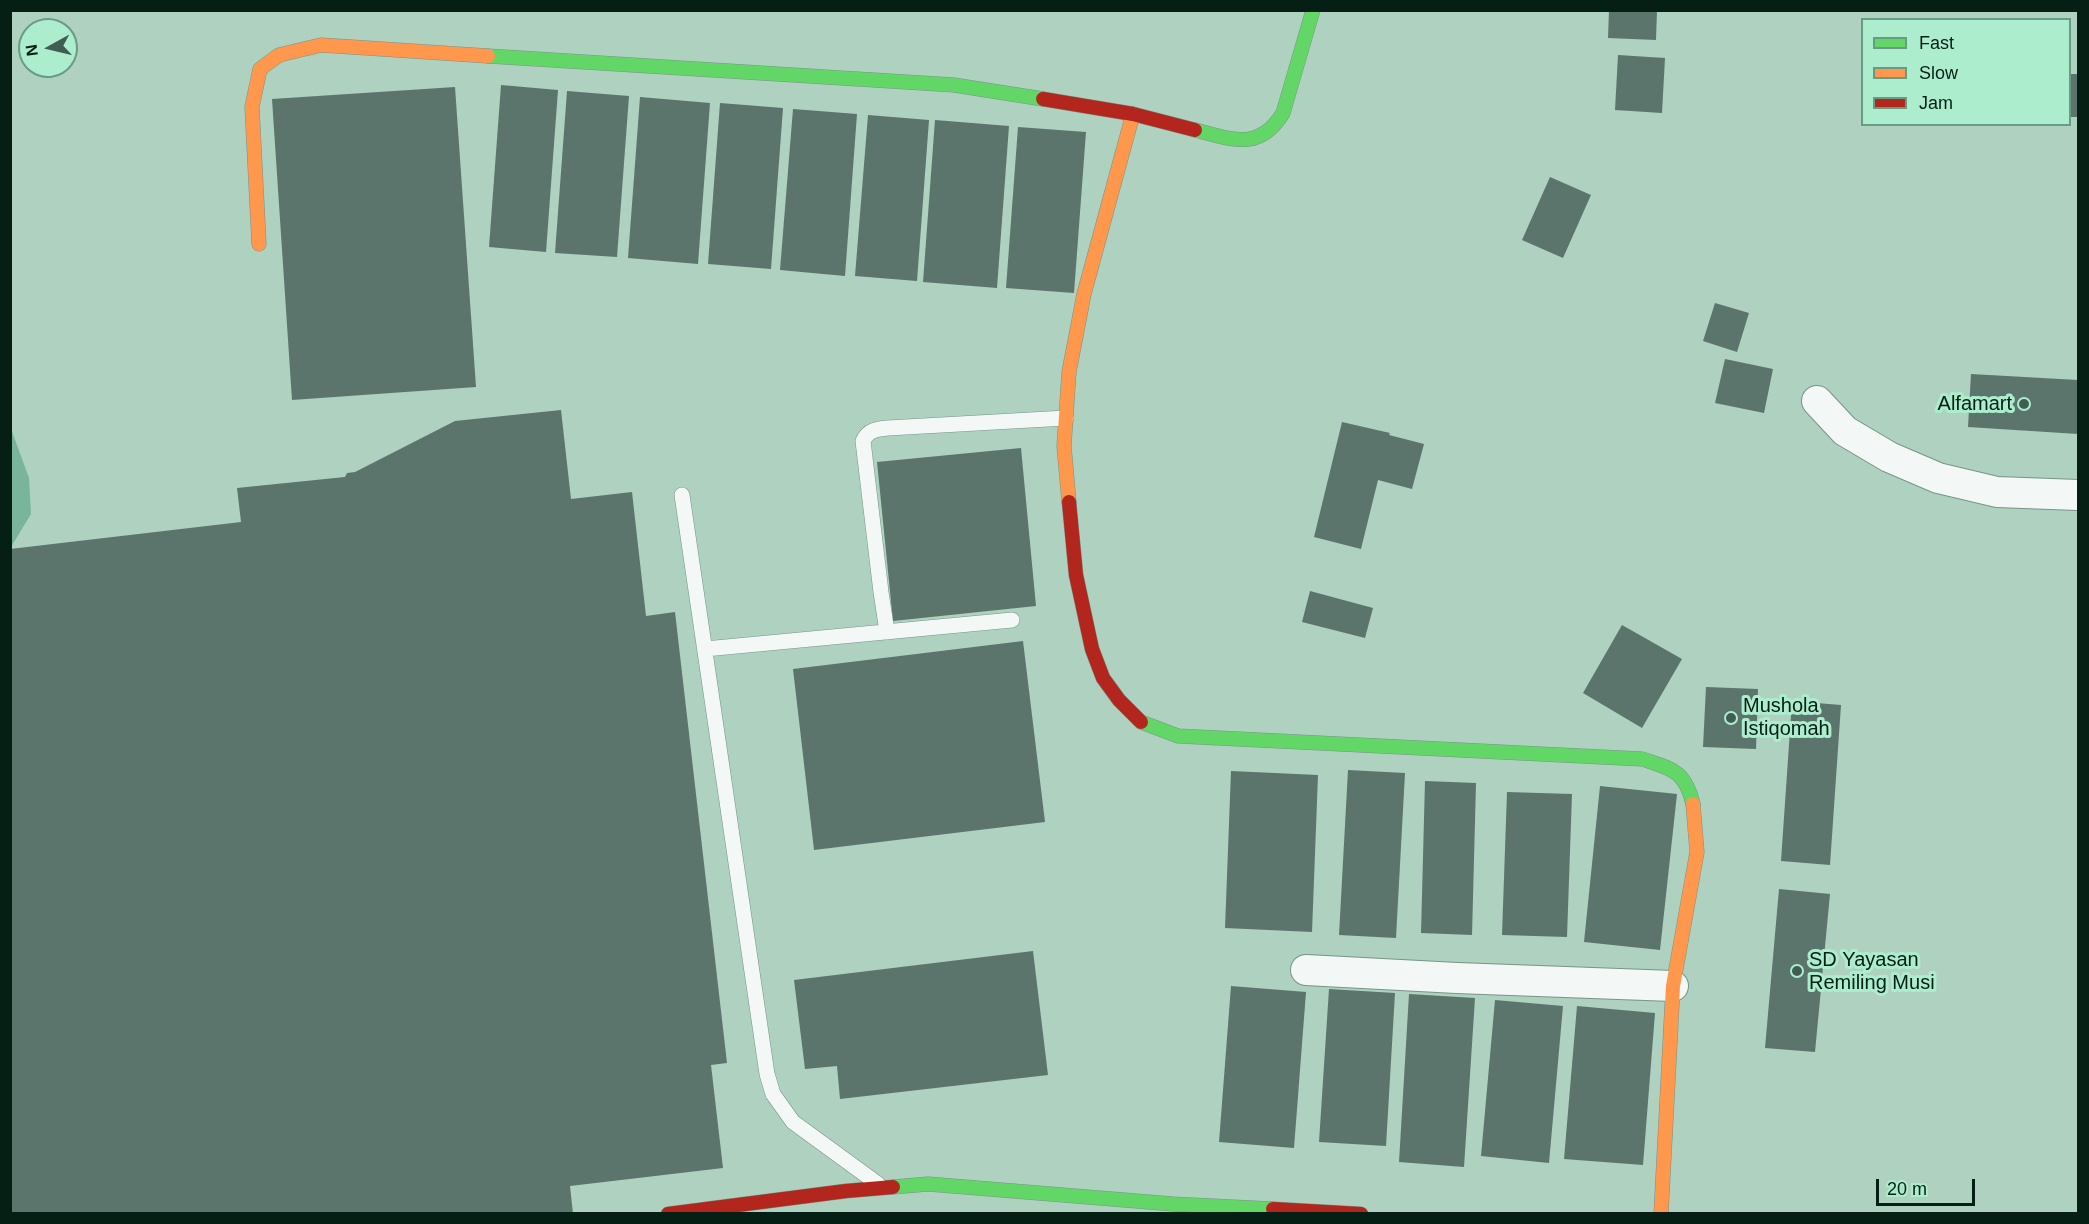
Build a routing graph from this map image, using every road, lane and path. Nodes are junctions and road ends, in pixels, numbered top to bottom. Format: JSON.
{"nodes":[{"id":1,"x":1313,"y":10,"type":"edge"},
{"id":2,"x":1133,"y":114,"type":"junction"},
{"id":3,"x":259,"y":244,"type":"dead end"},
{"id":4,"x":1817,"y":401,"type":"dead end"},
{"id":5,"x":1066,"y":418,"type":"junction"},
{"id":6,"x":682,"y":495,"type":"dead end"},
{"id":7,"x":2079,"y":495,"type":"edge"},
{"id":8,"x":1012,"y":620,"type":"dead end"},
{"id":9,"x":887,"y":632,"type":"junction"},
{"id":10,"x":705,"y":649,"type":"junction"},
{"id":11,"x":1306,"y":970,"type":"dead end"},
{"id":12,"x":1673,"y":986,"type":"junction"},
{"id":13,"x":883,"y":1187,"type":"junction"},
{"id":14,"x":1171,"y":1209,"type":"edge"},
{"id":15,"x":668,"y":1214,"type":"edge"},
{"id":16,"x":1361,"y":1214,"type":"edge"},
{"id":17,"x":1661,"y":1214,"type":"edge"}],
"edges":[{"from":1,"to":2,"type":"street"},
{"from":2,"to":3,"type":"street"},
{"from":2,"to":5,"type":"street"},
{"from":4,"to":7,"type":"street"},
{"from":5,"to":9,"type":"lane"},
{"from":5,"to":12,"type":"street"},
{"from":6,"to":10,"type":"lane"},
{"from":8,"to":9,"type":"lane"},
{"from":9,"to":10,"type":"lane"},
{"from":10,"to":13,"type":"lane"},
{"from":11,"to":12,"type":"street"},
{"from":12,"to":17,"type":"street"},
{"from":13,"to":14,"type":"street"},
{"from":13,"to":15,"type":"street"},
{"from":14,"to":16,"type":"street"}]}
